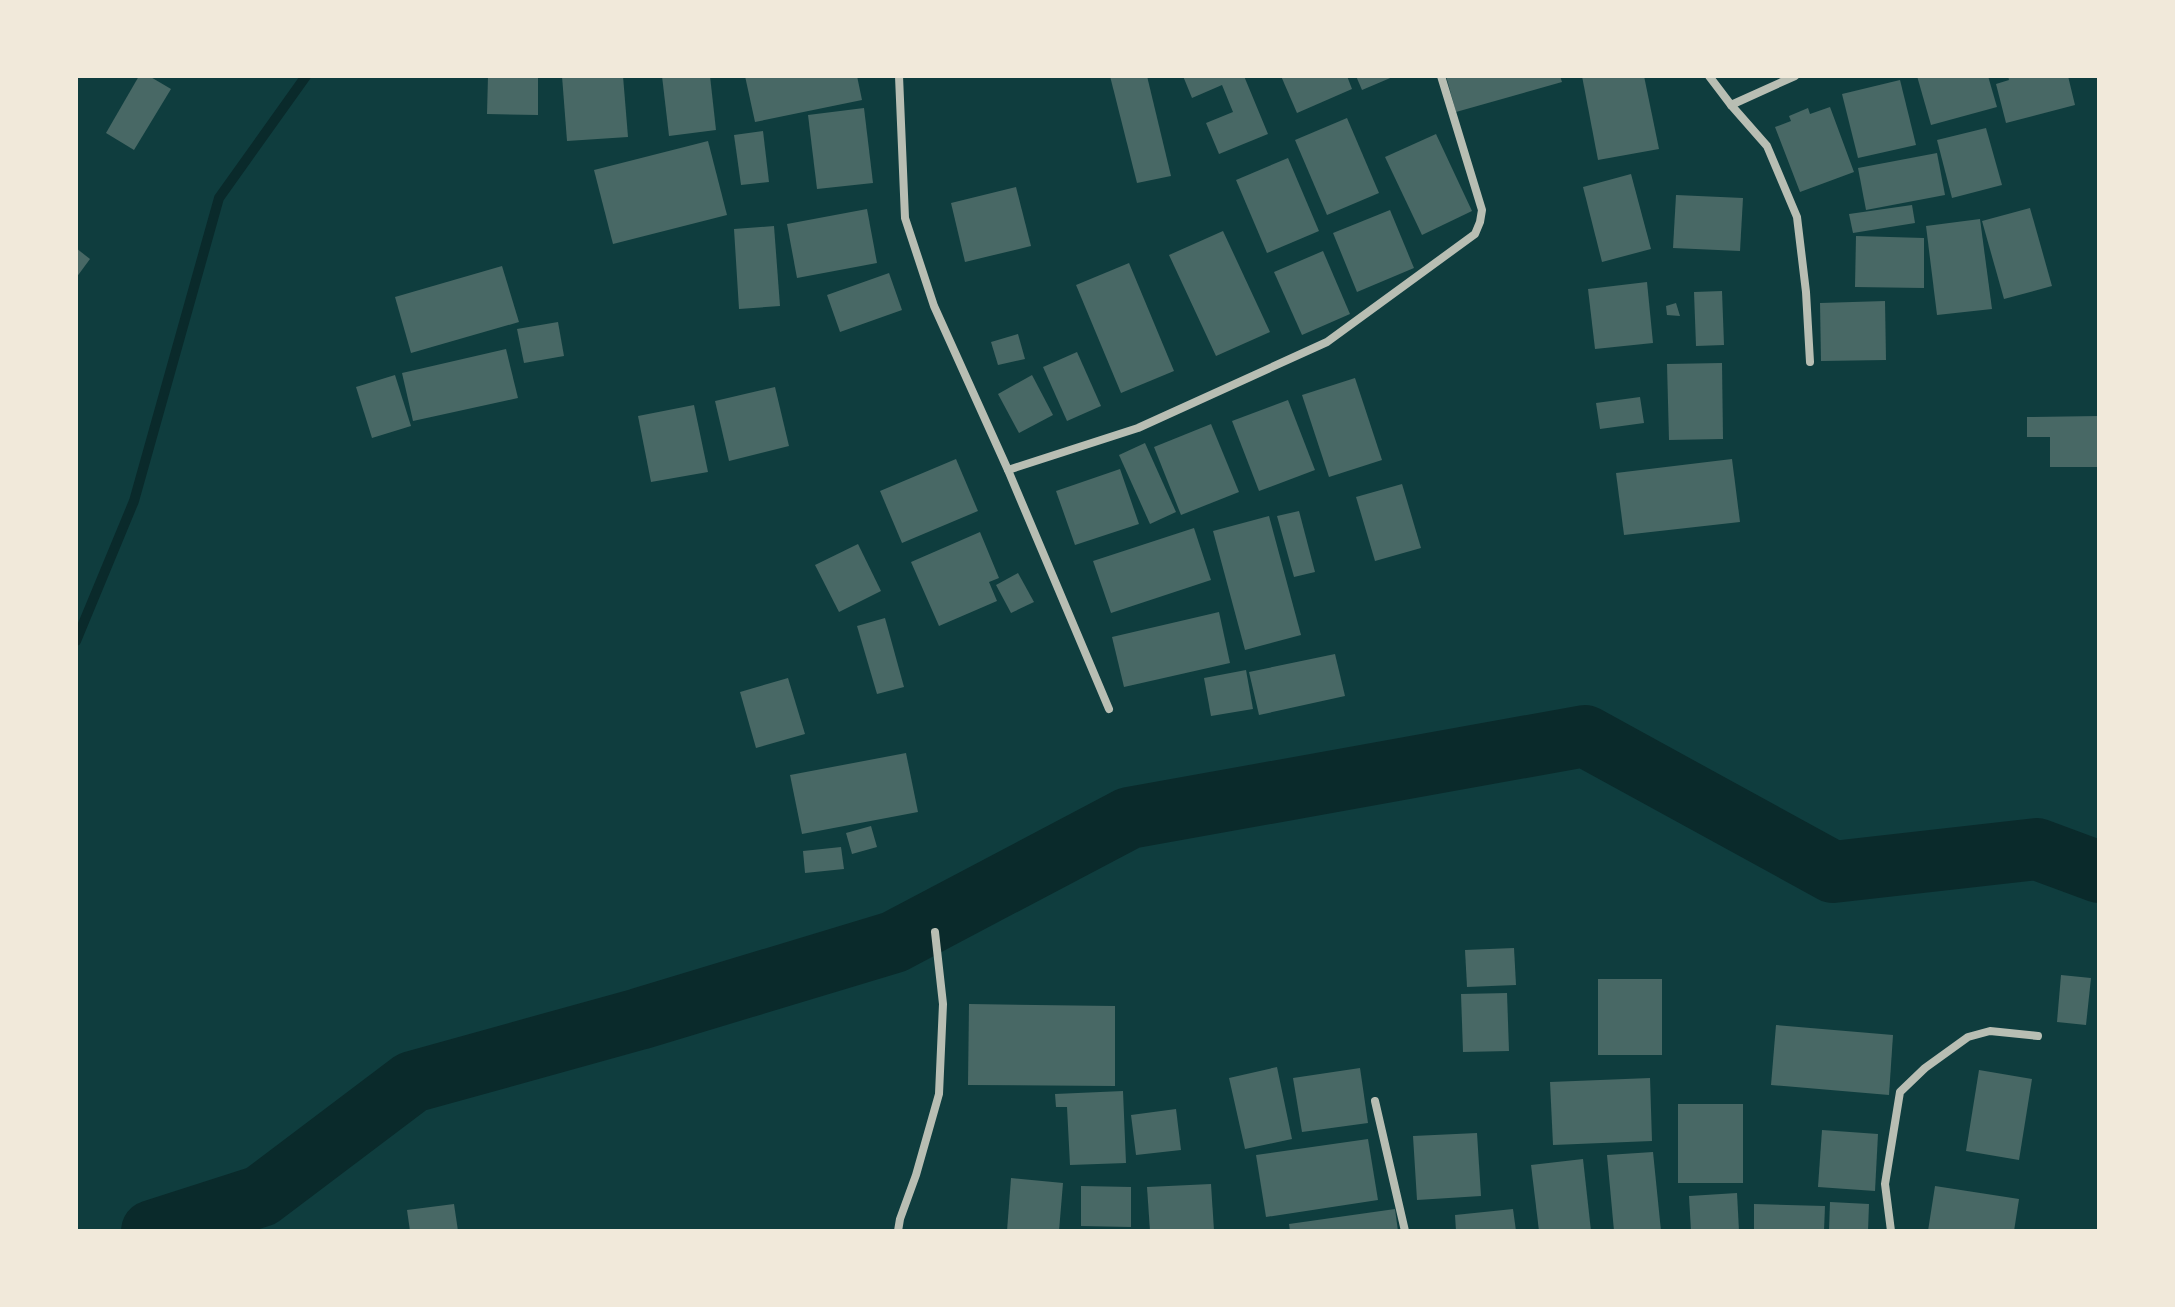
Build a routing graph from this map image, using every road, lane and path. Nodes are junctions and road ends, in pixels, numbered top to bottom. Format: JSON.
{"nodes":[{"id":1,"x":899,"y":76,"type":"edge"},
{"id":2,"x":1441,"y":76,"type":"edge"},
{"id":3,"x":1709,"y":76,"type":"edge"},
{"id":4,"x":1795,"y":76,"type":"edge"},
{"id":5,"x":1731,"y":105,"type":"junction"},
{"id":6,"x":1810,"y":362,"type":"dead end"},
{"id":7,"x":1008,"y":470,"type":"junction"},
{"id":8,"x":1109,"y":709,"type":"dead end"},
{"id":9,"x":935,"y":932,"type":"dead end"},
{"id":10,"x":2038,"y":1036,"type":"dead end"},
{"id":11,"x":1375,"y":1101,"type":"dead end"},
{"id":12,"x":898,"y":1231,"type":"edge"},
{"id":13,"x":1405,"y":1231,"type":"edge"},
{"id":14,"x":1891,"y":1231,"type":"edge"}],
"edges":[{"from":1,"to":7,"type":"street"},
{"from":2,"to":7,"type":"street"},
{"from":3,"to":5,"type":"street"},
{"from":4,"to":5,"type":"street"},
{"from":5,"to":6,"type":"street"},
{"from":7,"to":8,"type":"street"},
{"from":9,"to":12,"type":"street"},
{"from":10,"to":14,"type":"street"},
{"from":11,"to":13,"type":"street"}]}
